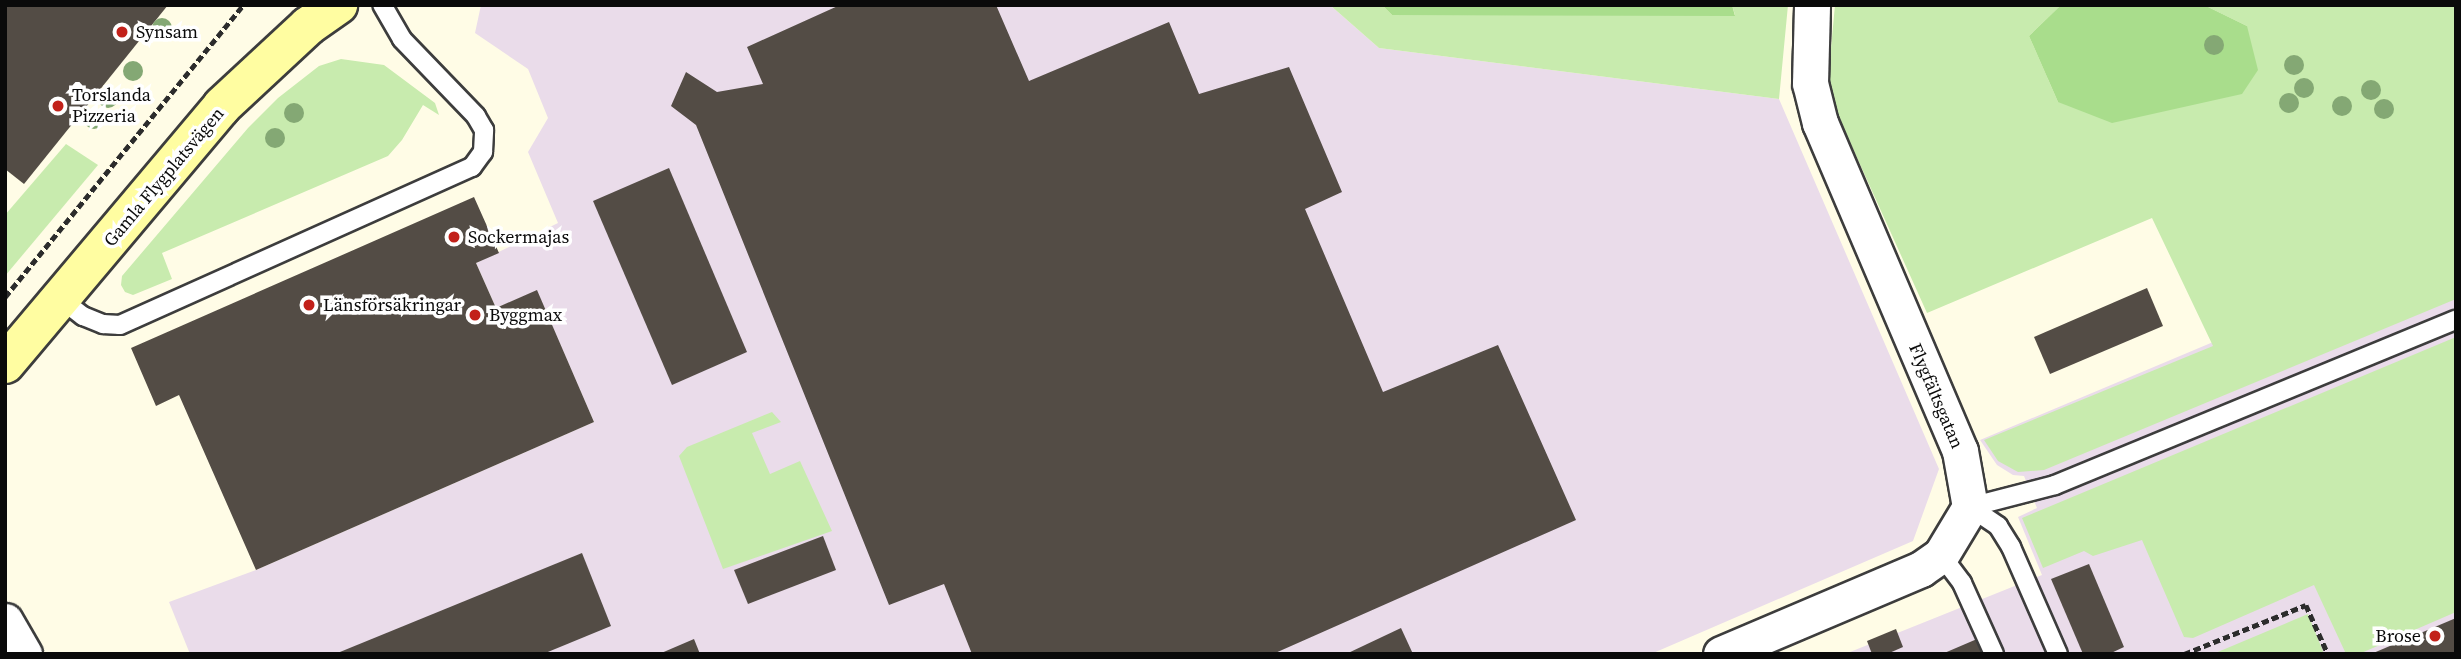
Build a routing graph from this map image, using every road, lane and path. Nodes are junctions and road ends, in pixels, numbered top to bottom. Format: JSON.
{"nodes":[{"id":1,"x":243,"y":5,"type":"edge"},
{"id":2,"x":338,"y":5,"type":"edge"},
{"id":3,"x":382,"y":5,"type":"edge"},
{"id":4,"x":1812,"y":5,"type":"edge"},
{"id":5,"x":5,"y":297,"type":"edge"},
{"id":6,"x":61,"y":299,"type":"junction"},
{"id":7,"x":2456,"y":320,"type":"edge"},
{"id":8,"x":5,"y":364,"type":"edge"},
{"id":9,"x":1970,"y":507,"type":"junction"},
{"id":10,"x":1941,"y":555,"type":"junction"},
{"id":11,"x":5,"y":621,"type":"edge"},
{"id":12,"x":24,"y":654,"type":"edge"},
{"id":13,"x":1721,"y":654,"type":"edge"},
{"id":14,"x":1994,"y":654,"type":"edge"},
{"id":15,"x":2058,"y":654,"type":"edge"},
{"id":16,"x":2184,"y":654,"type":"edge"},
{"id":17,"x":2328,"y":654,"type":"edge"}],
"edges":[{"from":1,"to":5,"type":"path"},
{"from":2,"to":6,"type":"street","name":"Gamla Flygplatsvägen"},
{"from":3,"to":6,"type":"lane"},
{"from":4,"to":9,"type":"street","name":"Flygfältsgatan"},
{"from":6,"to":8,"type":"street","name":"Gamla Flygplatsvägen"},
{"from":7,"to":9,"type":"lane"},
{"from":9,"to":10,"type":"street"},
{"from":9,"to":15,"type":"lane"},
{"from":10,"to":13,"type":"street"},
{"from":10,"to":14,"type":"lane"},
{"from":11,"to":12,"type":"street"},
{"from":16,"to":17,"type":"path"}]}
